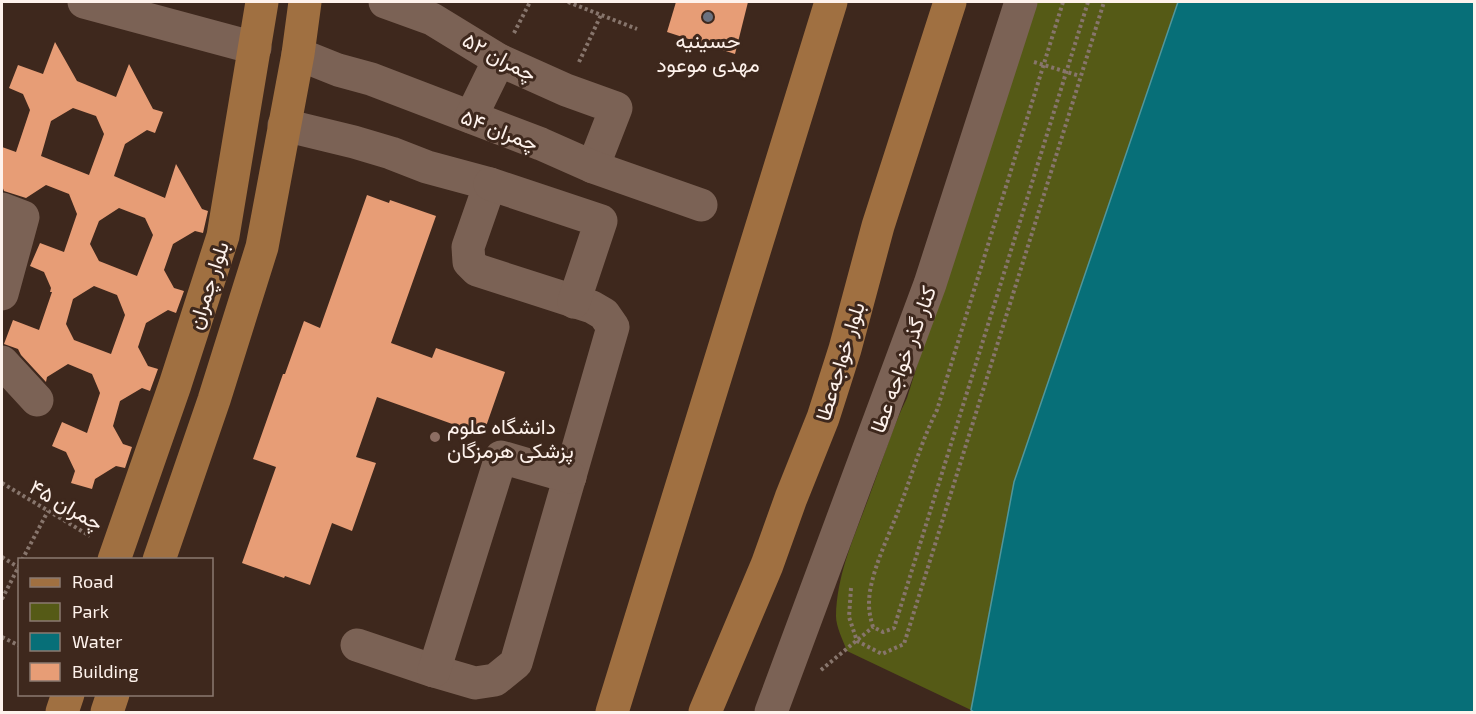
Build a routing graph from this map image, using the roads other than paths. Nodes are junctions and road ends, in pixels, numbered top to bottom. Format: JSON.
{"nodes":[{"id":1,"x":84,"y":2,"type":"edge"},
{"id":2,"x":262,"y":2,"type":"edge"},
{"id":3,"x":305,"y":2,"type":"edge"},
{"id":4,"x":385,"y":2,"type":"edge"},
{"id":5,"x":831,"y":2,"type":"edge"},
{"id":6,"x":1021,"y":2,"type":"edge"},
{"id":7,"x":940,"y":11,"type":"edge"},
{"id":8,"x":185,"y":15,"type":"edge"},
{"id":9,"x":255,"y":48,"type":"junction"},
{"id":10,"x":298,"y":54,"type":"junction"},
{"id":11,"x":499,"y":60,"type":"junction"},
{"id":12,"x":471,"y":117,"type":"junction"},
{"id":13,"x":284,"y":125,"type":"junction"},
{"id":14,"x":594,"y":167,"type":"junction"},
{"id":15,"x":490,"y":184,"type":"junction"},
{"id":16,"x":701,"y":205,"type":"dead end"},
{"id":17,"x":2,"y":209,"type":"edge"},
{"id":18,"x":2,"y":294,"type":"edge"},
{"id":19,"x":574,"y":302,"type":"junction"},
{"id":20,"x":2,"y":362,"type":"edge"},
{"id":21,"x":175,"y":385,"type":"junction"},
{"id":22,"x":37,"y":400,"type":"dead end"},
{"id":23,"x":214,"y":400,"type":"junction"},
{"id":24,"x":570,"y":477,"type":"junction"},
{"id":25,"x":116,"y":555,"type":"edge"},
{"id":26,"x":160,"y":558,"type":"edge"},
{"id":27,"x":357,"y":645,"type":"dead end"},
{"id":28,"x":434,"y":671,"type":"junction"},
{"id":29,"x":67,"y":696,"type":"edge"},
{"id":30,"x":112,"y":696,"type":"edge"},
{"id":31,"x":62,"y":712,"type":"edge"},
{"id":32,"x":107,"y":712,"type":"edge"},
{"id":33,"x":612,"y":712,"type":"edge"},
{"id":34,"x":705,"y":712,"type":"edge"},
{"id":35,"x":771,"y":712,"type":"edge"}],
"edges":[{"from":1,"to":8,"type":"street"},
{"from":2,"to":9,"type":"main road","name":"بلوار چمران"},
{"from":3,"to":10,"type":"main road","name":"بلوار چمران"},
{"from":4,"to":11,"type":"street","name":"چمران ۵۲"},
{"from":5,"to":33,"type":"main road"},
{"from":6,"to":35,"type":"street","name":"کنار گذر خواجه عطا"},
{"from":7,"to":34,"type":"main road","name":"بلوار خواجه‌عطا"},
{"from":8,"to":9,"type":"street"},
{"from":9,"to":10,"type":"main road"},
{"from":9,"to":21,"type":"main road","name":"بلوار چمران"},
{"from":10,"to":12,"type":"street","name":"چمران ۵۴"},
{"from":10,"to":13,"type":"main road","name":"بلوار چمران"},
{"from":11,"to":12,"type":"street"},
{"from":11,"to":14,"type":"street","name":"چمران ۵۲"},
{"from":12,"to":14,"type":"street","name":"چمران ۵۴"},
{"from":13,"to":15,"type":"street"},
{"from":13,"to":23,"type":"main road","name":"بلوار چمران"},
{"from":14,"to":16,"type":"street","name":"چمران ۵۴"},
{"from":15,"to":19,"type":"street"},
{"from":15,"to":19,"type":"street"},
{"from":17,"to":18,"type":"street"},
{"from":19,"to":24,"type":"street"},
{"from":20,"to":22,"type":"street"},
{"from":21,"to":23,"type":"main road"},
{"from":21,"to":25,"type":"main road","name":"بلوار چمران"},
{"from":23,"to":26,"type":"main road","name":"بلوار چمران"},
{"from":24,"to":28,"type":"street"},
{"from":24,"to":28,"type":"street"},
{"from":27,"to":28,"type":"street"},
{"from":29,"to":31,"type":"main road"},
{"from":30,"to":32,"type":"main road"}]}
